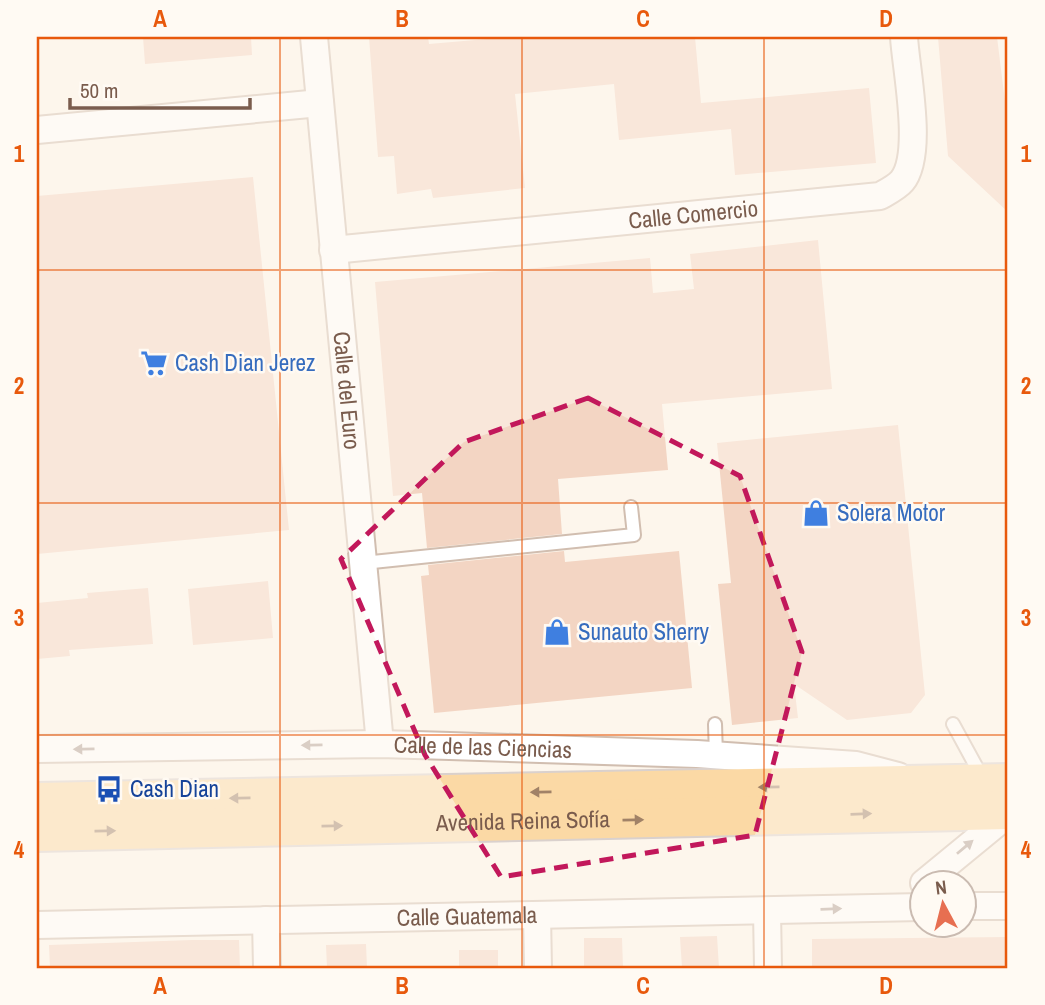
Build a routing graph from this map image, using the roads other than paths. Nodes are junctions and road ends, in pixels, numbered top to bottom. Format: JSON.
{"nodes":[{"id":1,"x":314,"y":37,"type":"edge"},
{"id":2,"x":904,"y":37,"type":"edge"},
{"id":3,"x":320,"y":103,"type":"junction"},
{"id":4,"x":37,"y":130,"type":"edge"},
{"id":5,"x":333,"y":250,"type":"junction"},
{"id":6,"x":631,"y":507,"type":"dead end"},
{"id":7,"x":363,"y":563,"type":"junction"},
{"id":8,"x":715,"y":724,"type":"dead end"},
{"id":9,"x":953,"y":724,"type":"dead end"},
{"id":10,"x":380,"y":744,"type":"junction"},
{"id":11,"x":37,"y":749,"type":"edge"},
{"id":12,"x":716,"y":756,"type":"junction"},
{"id":13,"x":926,"y":784,"type":"junction"},
{"id":14,"x":1002,"y":797,"type":"edge"},
{"id":15,"x":37,"y":802,"type":"edge"},
{"id":16,"x":37,"y":832,"type":"edge"},
{"id":17,"x":936,"y":869,"type":"edge"},
{"id":18,"x":978,"y":906,"type":"edge"},
{"id":19,"x":1008,"y":906,"type":"edge"},
{"id":20,"x":908,"y":907,"type":"edge"},
{"id":21,"x":766,"y":911,"type":"junction"},
{"id":22,"x":537,"y":915,"type":"junction"},
{"id":23,"x":266,"y":920,"type":"junction"},
{"id":24,"x":37,"y":925,"type":"edge"},
{"id":25,"x":267,"y":968,"type":"edge"},
{"id":26,"x":538,"y":968,"type":"edge"},
{"id":27,"x":768,"y":968,"type":"edge"}],
"edges":[{"from":1,"to":3,"type":"street","name":"Calle del Euro"},
{"from":2,"to":5,"type":"street","name":"Calle Comercio"},
{"from":3,"to":4,"type":"street"},
{"from":3,"to":5,"type":"street","name":"Calle del Euro"},
{"from":5,"to":7,"type":"street","name":"Calle del Euro"},
{"from":6,"to":7,"type":"lane"},
{"from":7,"to":10,"type":"street","name":"Calle del Euro"},
{"from":8,"to":12,"type":"lane"},
{"from":9,"to":14,"type":"lane"},
{"from":10,"to":11,"type":"street","name":"Calle de las Ciencias","one_way":true},
{"from":10,"to":12,"type":"street","name":"Calle de las Ciencias"},
{"from":12,"to":13,"type":"street","name":"Calle de las Ciencias"},
{"from":13,"to":14,"type":"main road","name":"Avenida Reina Sofía"},
{"from":13,"to":15,"type":"main road","name":"Avenida Reina Sofía","one_way":true},
{"from":16,"to":14,"type":"main road","name":"Avenida Reina Sofía","one_way":true},
{"from":17,"to":14,"type":"street","name":"Calle Guatemala","one_way":true},
{"from":18,"to":19,"type":"street"},
{"from":21,"to":20,"type":"street","name":"Calle Guatemala","one_way":true},
{"from":21,"to":22,"type":"street","name":"Calle Guatemala"},
{"from":21,"to":27,"type":"street"},
{"from":22,"to":23,"type":"street","name":"Calle Guatemala"},
{"from":22,"to":26,"type":"street"},
{"from":23,"to":24,"type":"street","name":"Calle Guatemala"},
{"from":23,"to":25,"type":"street"}]}
